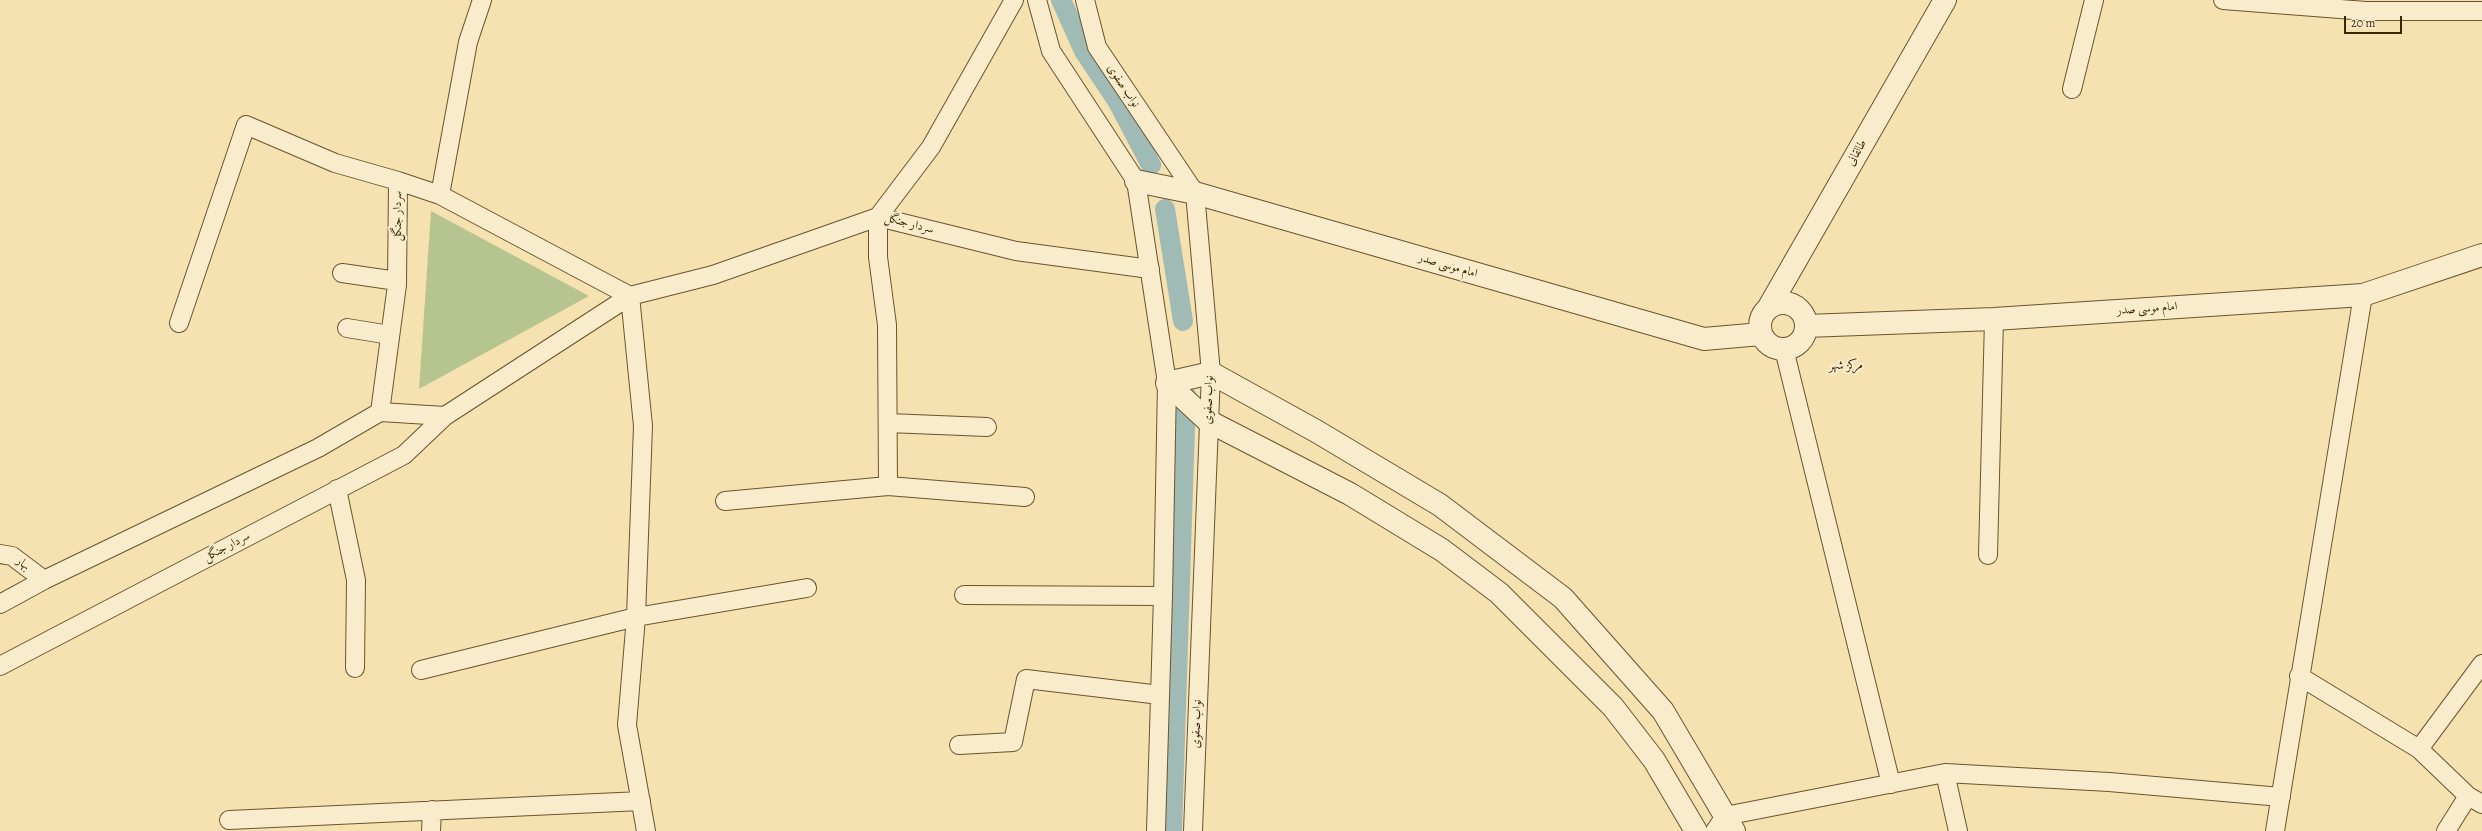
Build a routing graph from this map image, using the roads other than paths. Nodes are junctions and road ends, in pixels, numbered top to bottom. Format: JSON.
{"nodes":[{"id":1,"x":482,"y":0,"type":"edge"},
{"id":2,"x":1014,"y":0,"type":"edge"},
{"id":3,"x":1037,"y":0,"type":"edge"},
{"id":4,"x":1085,"y":0,"type":"edge"},
{"id":5,"x":1945,"y":0,"type":"edge"},
{"id":6,"x":2094,"y":0,"type":"edge"},
{"id":7,"x":2223,"y":0,"type":"edge"},
{"id":8,"x":2482,"y":11,"type":"edge"},
{"id":9,"x":2072,"y":90,"type":"dead end"},
{"id":10,"x":1136,"y":181,"type":"junction"},
{"id":11,"x":398,"y":182,"type":"junction"},
{"id":12,"x":1195,"y":193,"type":"junction"},
{"id":13,"x":440,"y":195,"type":"junction"},
{"id":14,"x":878,"y":217,"type":"junction"},
{"id":15,"x":2482,"y":255,"type":"edge"},
{"id":16,"x":1150,"y":270,"type":"junction"},
{"id":17,"x":342,"y":273,"type":"dead end"},
{"id":18,"x":397,"y":280,"type":"junction"},
{"id":19,"x":2363,"y":295,"type":"junction"},
{"id":20,"x":630,"y":296,"type":"junction"},
{"id":21,"x":1769,"y":307,"type":"junction"},
{"id":22,"x":1994,"y":319,"type":"junction"},
{"id":23,"x":179,"y":323,"type":"dead end"},
{"id":24,"x":1806,"y":326,"type":"junction"},
{"id":25,"x":347,"y":328,"type":"dead end"},
{"id":26,"x":1761,"y":334,"type":"junction"},
{"id":27,"x":390,"y":335,"type":"junction"},
{"id":28,"x":1784,"y":349,"type":"junction"},
{"id":29,"x":1210,"y":373,"type":"junction"},
{"id":30,"x":1166,"y":383,"type":"junction"},
{"id":31,"x":380,"y":412,"type":"junction"},
{"id":32,"x":445,"y":416,"type":"junction"},
{"id":33,"x":1208,"y":421,"type":"junction"},
{"id":34,"x":888,"y":423,"type":"junction"},
{"id":35,"x":987,"y":427,"type":"dead end"},
{"id":36,"x":888,"y":486,"type":"junction"},
{"id":37,"x":336,"y":489,"type":"junction"},
{"id":38,"x":1025,"y":497,"type":"dead end"},
{"id":39,"x":725,"y":501,"type":"dead end"},
{"id":40,"x":0,"y":554,"type":"edge"},
{"id":41,"x":1988,"y":555,"type":"dead end"},
{"id":42,"x":44,"y":580,"type":"junction"},
{"id":43,"x":807,"y":588,"type":"dead end"},
{"id":44,"x":964,"y":596,"type":"dead end"},
{"id":45,"x":1163,"y":596,"type":"junction"},
{"id":46,"x":0,"y":604,"type":"edge"},
{"id":47,"x":636,"y":617,"type":"junction"},
{"id":48,"x":2482,"y":664,"type":"edge"},
{"id":49,"x":0,"y":666,"type":"edge"},
{"id":50,"x":355,"y":668,"type":"dead end"},
{"id":51,"x":421,"y":670,"type":"dead end"},
{"id":52,"x":2299,"y":676,"type":"junction"},
{"id":53,"x":1160,"y":695,"type":"junction"},
{"id":54,"x":959,"y":745,"type":"dead end"},
{"id":55,"x":2419,"y":749,"type":"junction"},
{"id":56,"x":1945,"y":773,"type":"junction"},
{"id":57,"x":1891,"y":784,"type":"junction"},
{"id":58,"x":2281,"y":797,"type":"junction"},
{"id":59,"x":2475,"y":800,"type":"edge"},
{"id":60,"x":641,"y":801,"type":"junction"},
{"id":61,"x":432,"y":810,"type":"junction"},
{"id":62,"x":230,"y":820,"type":"dead end"},
{"id":63,"x":1725,"y":826,"type":"edge"},
{"id":64,"x":431,"y":831,"type":"edge"},
{"id":65,"x":646,"y":831,"type":"edge"},
{"id":66,"x":1156,"y":831,"type":"edge"},
{"id":67,"x":1193,"y":831,"type":"edge"},
{"id":68,"x":1696,"y":831,"type":"edge"},
{"id":69,"x":1958,"y":831,"type":"edge"},
{"id":70,"x":2275,"y":831,"type":"edge"},
{"id":71,"x":2446,"y":831,"type":"edge"}],
"edges":[{"from":1,"to":13,"type":"street"},
{"from":2,"to":14,"type":"street"},
{"from":3,"to":10,"type":"street"},
{"from":4,"to":12,"type":"street","name":"نواب صفوی"},
{"from":5,"to":21,"type":"street","name":"طالقانی"},
{"from":6,"to":9,"type":"street"},
{"from":7,"to":8,"type":"street"},
{"from":10,"to":12,"type":"street","name":"امام موسی صدر"},
{"from":10,"to":16,"type":"street"},
{"from":11,"to":13,"type":"street","name":"سردار جنگل"},
{"from":11,"to":18,"type":"street","name":"سردار جنگل"},
{"from":11,"to":23,"type":"street"},
{"from":12,"to":26,"type":"street","name":"امام موسی صدر"},
{"from":12,"to":29,"type":"street","name":"نواب صفوی"},
{"from":13,"to":20,"type":"street","name":"سردار جنگل"},
{"from":14,"to":16,"type":"street","name":"سردار جنگل"},
{"from":14,"to":20,"type":"street","name":"سردار جنگل"},
{"from":14,"to":34,"type":"street"},
{"from":15,"to":19,"type":"street","name":"امام موسی صدر"},
{"from":16,"to":30,"type":"street"},
{"from":17,"to":18,"type":"street"},
{"from":18,"to":27,"type":"street","name":"سردار جنگل"},
{"from":19,"to":22,"type":"street","name":"امام موسی صدر"},
{"from":19,"to":52,"type":"street"},
{"from":20,"to":32,"type":"street","name":"سردار جنگل"},
{"from":20,"to":47,"type":"street"},
{"from":21,"to":24,"type":"street"},
{"from":21,"to":26,"type":"street"},
{"from":22,"to":24,"type":"street","name":"امام موسی صدر"},
{"from":22,"to":41,"type":"street"},
{"from":24,"to":28,"type":"street"},
{"from":25,"to":27,"type":"street"},
{"from":26,"to":28,"type":"street"},
{"from":27,"to":31,"type":"street","name":"سردار جنگل"},
{"from":28,"to":57,"type":"street"},
{"from":29,"to":30,"type":"street"},
{"from":29,"to":33,"type":"street","name":"نواب صفوی"},
{"from":29,"to":63,"type":"street"},
{"from":30,"to":33,"type":"street"},
{"from":30,"to":45,"type":"street"},
{"from":31,"to":32,"type":"street"},
{"from":31,"to":42,"type":"street"},
{"from":32,"to":37,"type":"street","name":"سردار جنگل"},
{"from":33,"to":67,"type":"street","name":"نواب صفوی"},
{"from":33,"to":68,"type":"street"},
{"from":34,"to":35,"type":"street"},
{"from":34,"to":36,"type":"street"},
{"from":36,"to":38,"type":"street"},
{"from":36,"to":39,"type":"street"},
{"from":37,"to":49,"type":"street","name":"سردار جنگل"},
{"from":37,"to":50,"type":"street"},
{"from":40,"to":42,"type":"street","name":"بهار"},
{"from":42,"to":46,"type":"street"},
{"from":43,"to":47,"type":"street"},
{"from":44,"to":45,"type":"street"},
{"from":45,"to":53,"type":"street"},
{"from":47,"to":51,"type":"street"},
{"from":47,"to":60,"type":"street"},
{"from":48,"to":55,"type":"street"},
{"from":52,"to":55,"type":"street"},
{"from":52,"to":58,"type":"street"},
{"from":53,"to":54,"type":"street"},
{"from":53,"to":66,"type":"street"},
{"from":55,"to":59,"type":"street"},
{"from":56,"to":57,"type":"street"},
{"from":56,"to":58,"type":"street"},
{"from":56,"to":69,"type":"street"},
{"from":57,"to":63,"type":"street"},
{"from":58,"to":70,"type":"street"},
{"from":59,"to":71,"type":"street"},
{"from":60,"to":61,"type":"street"},
{"from":60,"to":65,"type":"street"},
{"from":61,"to":62,"type":"street"},
{"from":61,"to":64,"type":"street"}]}
